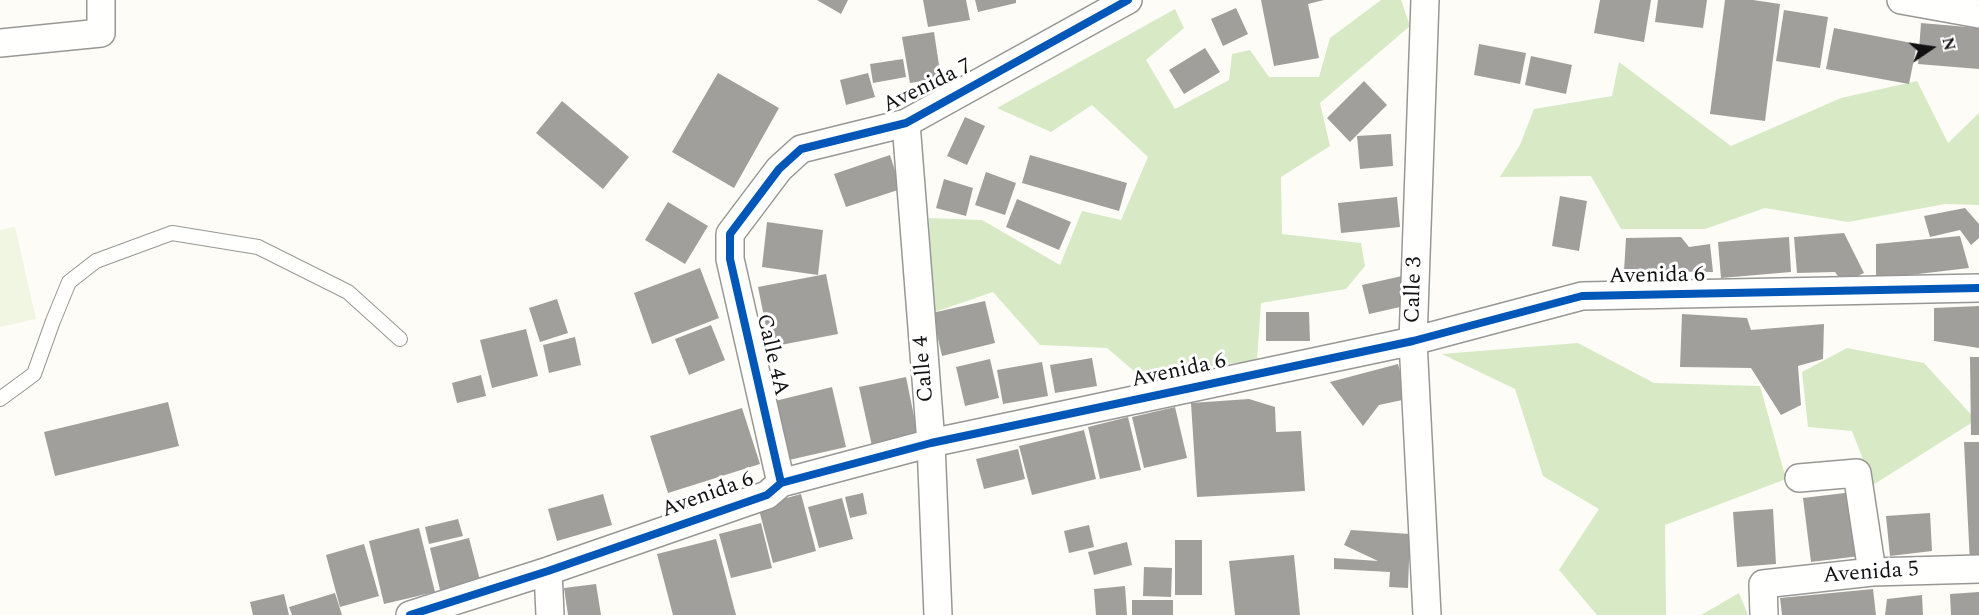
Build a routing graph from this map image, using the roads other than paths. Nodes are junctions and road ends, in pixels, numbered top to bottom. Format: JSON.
{"nodes":[{"id":1,"x":101,"y":0,"type":"edge"},
{"id":2,"x":1128,"y":0,"type":"edge"},
{"id":3,"x":1425,"y":0,"type":"edge"},
{"id":4,"x":1900,"y":0,"type":"edge"},
{"id":5,"x":1979,"y":12,"type":"edge"},
{"id":6,"x":0,"y":43,"type":"edge"},
{"id":7,"x":906,"y":123,"type":"junction"},
{"id":8,"x":730,"y":234,"type":"joint"},
{"id":9,"x":1979,"y":288,"type":"edge"},
{"id":10,"x":400,"y":339,"type":"dead end"},
{"id":11,"x":1413,"y":340,"type":"junction"},
{"id":12,"x":0,"y":399,"type":"edge"},
{"id":13,"x":931,"y":443,"type":"junction"},
{"id":14,"x":1798,"y":478,"type":"dead end"},
{"id":15,"x":781,"y":483,"type":"junction"},
{"id":16,"x":1979,"y":569,"type":"edge"},
{"id":17,"x":548,"y":571,"type":"junction"},
{"id":18,"x":1872,"y":572,"type":"junction"},
{"id":19,"x":410,"y":615,"type":"edge"},
{"id":20,"x":550,"y":615,"type":"edge"},
{"id":21,"x":938,"y":615,"type":"edge"},
{"id":22,"x":1427,"y":615,"type":"edge"},
{"id":23,"x":1764,"y":615,"type":"edge"}],
"edges":[{"from":1,"to":6,"type":"street"},
{"from":2,"to":7,"type":"street","name":"Avenida 7"},
{"from":3,"to":11,"type":"street","name":"Calle 3"},
{"from":4,"to":5,"type":"street"},
{"from":7,"to":8,"type":"street","name":"Avenida 7"},
{"from":7,"to":13,"type":"street","name":"Calle 4"},
{"from":8,"to":15,"type":"street","name":"Calle 4A"},
{"from":9,"to":11,"type":"street","name":"Avenida 6"},
{"from":10,"to":12,"type":"lane"},
{"from":11,"to":13,"type":"street","name":"Avenida 6"},
{"from":11,"to":22,"type":"street","name":"Calle 3"},
{"from":13,"to":15,"type":"street","name":"Avenida 6"},
{"from":13,"to":21,"type":"street","name":"Calle 4"},
{"from":14,"to":18,"type":"street"},
{"from":15,"to":17,"type":"street","name":"Avenida 6"},
{"from":16,"to":18,"type":"street","name":"Avenida 5"},
{"from":17,"to":19,"type":"street","name":"Avenida 6"},
{"from":17,"to":20,"type":"street"},
{"from":18,"to":23,"type":"street","name":"Avenida 5"}]}
